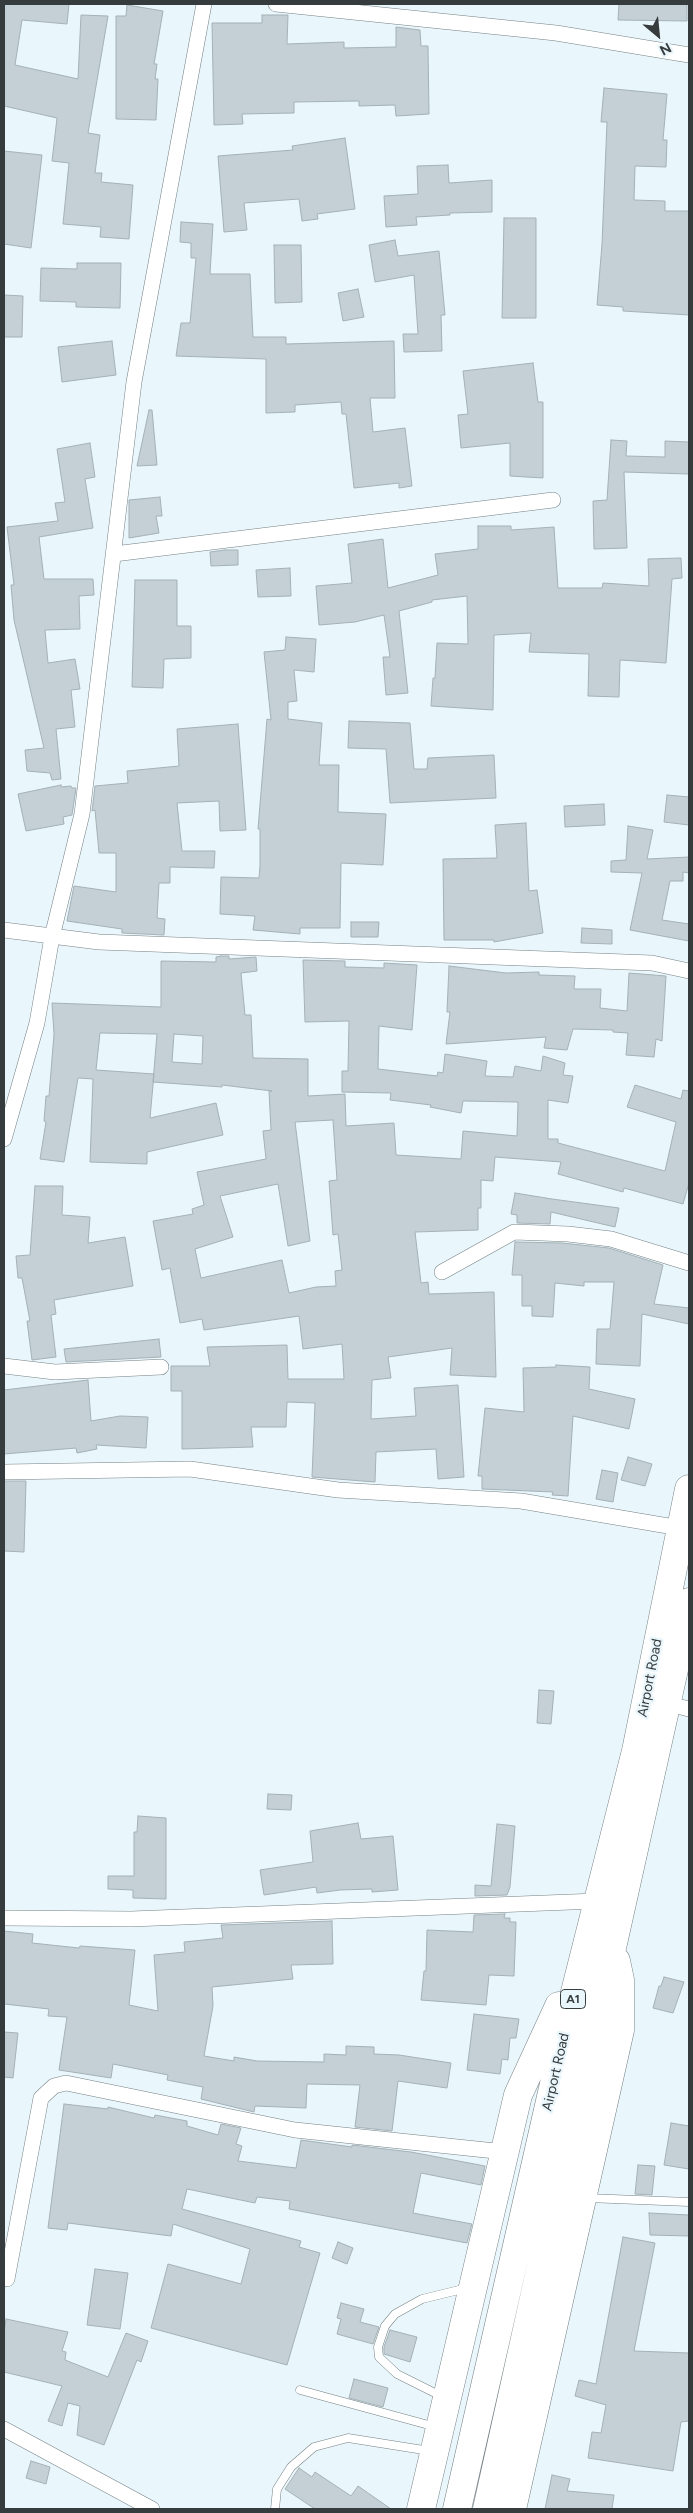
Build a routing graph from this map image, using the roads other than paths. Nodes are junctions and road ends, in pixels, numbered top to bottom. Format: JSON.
{"nodes":[{"id":1,"x":204,"y":4,"type":"edge"},
{"id":2,"x":276,"y":4,"type":"edge"},
{"id":3,"x":689,"y":55,"type":"edge"},
{"id":4,"x":552,"y":500,"type":"dead end"},
{"id":5,"x":114,"y":554,"type":"junction"},
{"id":6,"x":4,"y":930,"type":"edge"},
{"id":7,"x":52,"y":937,"type":"junction"},
{"id":8,"x":689,"y":971,"type":"edge"},
{"id":9,"x":4,"y":1139,"type":"edge"},
{"id":10,"x":689,"y":1263,"type":"edge"},
{"id":11,"x":442,"y":1272,"type":"dead end"},
{"id":12,"x":4,"y":1366,"type":"edge"},
{"id":13,"x":160,"y":1367,"type":"dead end"},
{"id":14,"x":4,"y":1472,"type":"edge"},
{"id":15,"x":689,"y":1489,"type":"edge"},
{"id":16,"x":680,"y":1528,"type":"junction"},
{"id":17,"x":689,"y":1602,"type":"edge"},
{"id":18,"x":677,"y":1706,"type":"edge"},
{"id":19,"x":597,"y":1901,"type":"junction"},
{"id":20,"x":4,"y":1918,"type":"edge"},
{"id":21,"x":601,"y":1937,"type":"junction"},
{"id":22,"x":505,"y":2152,"type":"junction"},
{"id":23,"x":583,"y":2198,"type":"junction"},
{"id":24,"x":689,"y":2202,"type":"edge"},
{"id":25,"x":7,"y":2279,"type":"dead end"},
{"id":26,"x":474,"y":2286,"type":"junction"},
{"id":27,"x":300,"y":2390,"type":"dead end"},
{"id":28,"x":447,"y":2399,"type":"junction"},
{"id":29,"x":4,"y":2429,"type":"edge"},
{"id":30,"x":438,"y":2440,"type":"junction"},
{"id":31,"x":152,"y":2509,"type":"edge"},
{"id":32,"x":275,"y":2509,"type":"edge"},
{"id":33,"x":421,"y":2509,"type":"edge"},
{"id":34,"x":457,"y":2509,"type":"edge"},
{"id":35,"x":487,"y":2509,"type":"edge"},
{"id":36,"x":512,"y":2509,"type":"edge"}],
"edges":[{"from":1,"to":5,"type":"street"},
{"from":2,"to":3,"type":"street"},
{"from":4,"to":5,"type":"street"},
{"from":5,"to":7,"type":"street"},
{"from":6,"to":7,"type":"street"},
{"from":7,"to":8,"type":"street"},
{"from":7,"to":9,"type":"street"},
{"from":10,"to":11,"type":"street"},
{"from":12,"to":13,"type":"street"},
{"from":14,"to":16,"type":"street"},
{"from":15,"to":16,"type":"highway","name":"Airport Road","number":"A1"},
{"from":16,"to":19,"type":"highway","name":"Airport Road","number":"A1"},
{"from":17,"to":18,"type":"highway","name":"Airport Road","number":"A1"},
{"from":18,"to":21,"type":"highway","name":"Airport Road","number":"A1"},
{"from":19,"to":20,"type":"street"},
{"from":19,"to":21,"type":"highway","name":"Airport Road","number":"A1"},
{"from":21,"to":22,"type":"highway"},
{"from":21,"to":23,"type":"highway"},
{"from":21,"to":34,"type":"highway","name":"Airport Road","number":"A1"},
{"from":21,"to":35,"type":"highway","name":"Airport Road","number":"A1"},
{"from":22,"to":25,"type":"street"},
{"from":22,"to":26,"type":"highway"},
{"from":23,"to":24,"type":"lane"},
{"from":23,"to":36,"type":"highway"},
{"from":26,"to":28,"type":"highway"},
{"from":26,"to":28,"type":"lane"},
{"from":27,"to":30,"type":"lane"},
{"from":28,"to":30,"type":"highway"},
{"from":29,"to":31,"type":"street"},
{"from":30,"to":32,"type":"lane"},
{"from":30,"to":33,"type":"highway"}]}
